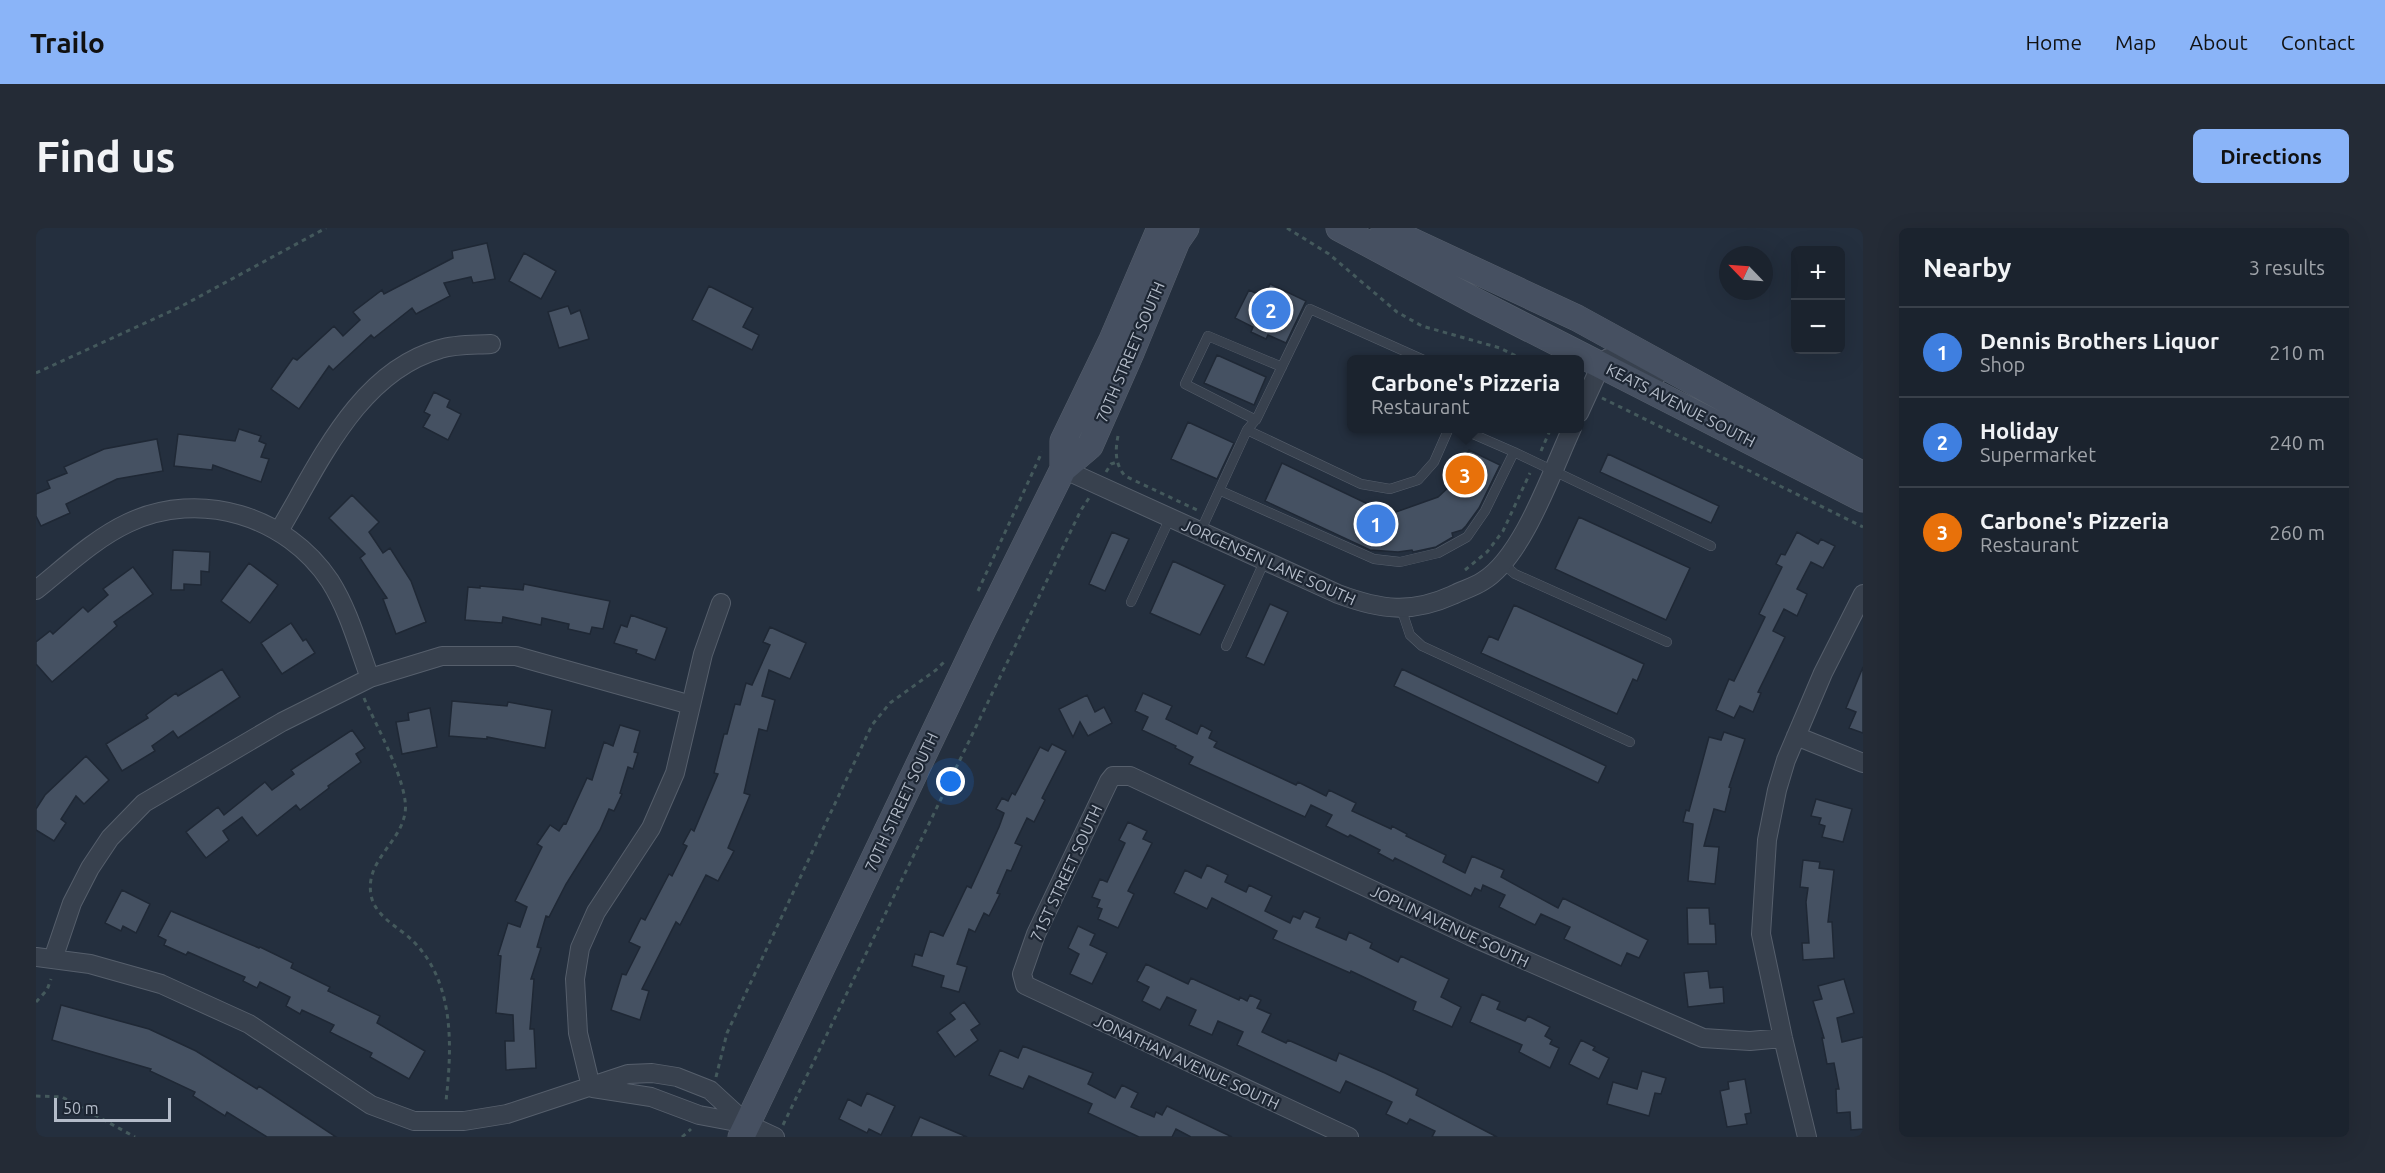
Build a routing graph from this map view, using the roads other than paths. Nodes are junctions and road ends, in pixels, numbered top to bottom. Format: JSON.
{"nodes":[{"id":1,"x":1160,"y":228,"type":"edge"},
{"id":2,"x":1186,"y":228,"type":"edge"},
{"id":3,"x":1339,"y":228,"type":"edge"},
{"id":4,"x":1383,"y":228,"type":"edge"},
{"id":5,"x":490,"y":344,"type":"dead end"},
{"id":6,"x":1413,"y":355,"type":"edge"},
{"id":7,"x":1582,"y":355,"type":"edge"},
{"id":8,"x":1584,"y":356,"type":"edge"},
{"id":9,"x":1601,"y":365,"type":"junction"},
{"id":10,"x":1282,"y":367,"type":"junction"},
{"id":11,"x":1584,"y":402,"type":"edge"},
{"id":12,"x":1747,"y":412,"type":"junction"},
{"id":13,"x":1256,"y":420,"type":"junction"},
{"id":14,"x":1247,"y":430,"type":"junction"},
{"id":15,"x":1447,"y":433,"type":"edge"},
{"id":16,"x":1469,"y":433,"type":"edge"},
{"id":17,"x":1570,"y":433,"type":"edge"},
{"id":18,"x":1514,"y":452,"type":"junction"},
{"id":19,"x":1063,"y":469,"type":"junction"},
{"id":20,"x":1552,"y":472,"type":"junction"},
{"id":21,"x":1863,"y":475,"type":"edge"},
{"id":22,"x":1221,"y":491,"type":"junction"},
{"id":23,"x":1863,"y":499,"type":"edge"},
{"id":24,"x":1170,"y":518,"type":"junction"},
{"id":25,"x":1205,"y":523,"type":"junction"},
{"id":26,"x":279,"y":531,"type":"junction"},
{"id":27,"x":1711,"y":546,"type":"dead end"},
{"id":28,"x":1265,"y":560,"type":"junction"},
{"id":29,"x":1502,"y":563,"type":"junction"},
{"id":30,"x":36,"y":590,"type":"edge"},
{"id":31,"x":1863,"y":594,"type":"edge"},
{"id":32,"x":1131,"y":602,"type":"dead end"},
{"id":33,"x":721,"y":603,"type":"dead end"},
{"id":34,"x":1401,"y":608,"type":"junction"},
{"id":35,"x":1667,"y":642,"type":"dead end"},
{"id":36,"x":1226,"y":646,"type":"dead end"},
{"id":37,"x":370,"y":678,"type":"junction"},
{"id":38,"x":691,"y":705,"type":"junction"},
{"id":39,"x":1796,"y":736,"type":"junction"},
{"id":40,"x":1630,"y":742,"type":"dead end"},
{"id":41,"x":1863,"y":763,"type":"edge"},
{"id":42,"x":1127,"y":776,"type":"joint"},
{"id":43,"x":44,"y":958,"type":"edge"},
{"id":44,"x":1025,"y":985,"type":"joint"},
{"id":45,"x":1783,"y":1038,"type":"junction"},
{"id":46,"x":591,"y":1087,"type":"junction"},
{"id":47,"x":744,"y":1131,"type":"edge"},
{"id":48,"x":779,"y":1133,"type":"edge"},
{"id":49,"x":1349,"y":1137,"type":"edge"},
{"id":50,"x":1807,"y":1137,"type":"edge"}],
"edges":[{"from":1,"to":19,"type":"main road","name":"70TH STREET SOUTH"},
{"from":2,"to":19,"type":"main road","name":"70TH STREET SOUTH"},
{"from":3,"to":7,"type":"main road","name":"KEATS AVENUE SOUTH"},
{"from":4,"to":12,"type":"main road","name":"KEATS AVENUE SOUTH"},
{"from":5,"to":26,"type":"street"},
{"from":6,"to":10,"type":"lane"},
{"from":8,"to":9,"type":"main road","name":"KEATS AVENUE SOUTH"},
{"from":9,"to":11,"type":"street"},
{"from":9,"to":12,"type":"street"},
{"from":9,"to":23,"type":"main road","name":"KEATS AVENUE SOUTH"},
{"from":10,"to":13,"type":"lane"},
{"from":10,"to":13,"type":"lane"},
{"from":12,"to":21,"type":"main road","name":"KEATS AVENUE SOUTH"},
{"from":13,"to":14,"type":"lane"},
{"from":14,"to":15,"type":"lane"},
{"from":14,"to":22,"type":"lane"},
{"from":16,"to":18,"type":"lane"},
{"from":17,"to":20,"type":"street","name":"JORGENSEN LANE SOUTH"},
{"from":18,"to":20,"type":"lane"},
{"from":18,"to":22,"type":"lane"},
{"from":19,"to":24,"type":"street","name":"JORGENSEN LANE SOUTH"},
{"from":19,"to":47,"type":"main road","name":"70TH STREET SOUTH"},
{"from":20,"to":27,"type":"lane"},
{"from":20,"to":29,"type":"street","name":"JORGENSEN LANE SOUTH"},
{"from":22,"to":25,"type":"lane"},
{"from":24,"to":25,"type":"street","name":"JORGENSEN LANE SOUTH"},
{"from":24,"to":32,"type":"lane"},
{"from":25,"to":28,"type":"street","name":"JORGENSEN LANE SOUTH"},
{"from":26,"to":30,"type":"street"},
{"from":26,"to":37,"type":"street"},
{"from":28,"to":34,"type":"street","name":"JORGENSEN LANE SOUTH"},
{"from":28,"to":36,"type":"lane"},
{"from":29,"to":34,"type":"street","name":"JORGENSEN LANE SOUTH"},
{"from":29,"to":35,"type":"lane"},
{"from":31,"to":39,"type":"street"},
{"from":33,"to":38,"type":"street"},
{"from":34,"to":40,"type":"lane"},
{"from":37,"to":38,"type":"street"},
{"from":37,"to":43,"type":"street"},
{"from":38,"to":46,"type":"street"},
{"from":39,"to":41,"type":"street"},
{"from":39,"to":45,"type":"street"},
{"from":42,"to":44,"type":"street","name":"71ST STREET SOUTH"},
{"from":42,"to":45,"type":"street","name":"JOPLIN AVENUE SOUTH"},
{"from":43,"to":46,"type":"street"},
{"from":44,"to":49,"type":"street","name":"JONATHAN AVENUE SOUTH"},
{"from":45,"to":50,"type":"street"},
{"from":46,"to":47,"type":"street"},
{"from":46,"to":47,"type":"street"},
{"from":47,"to":48,"type":"street"}]}
